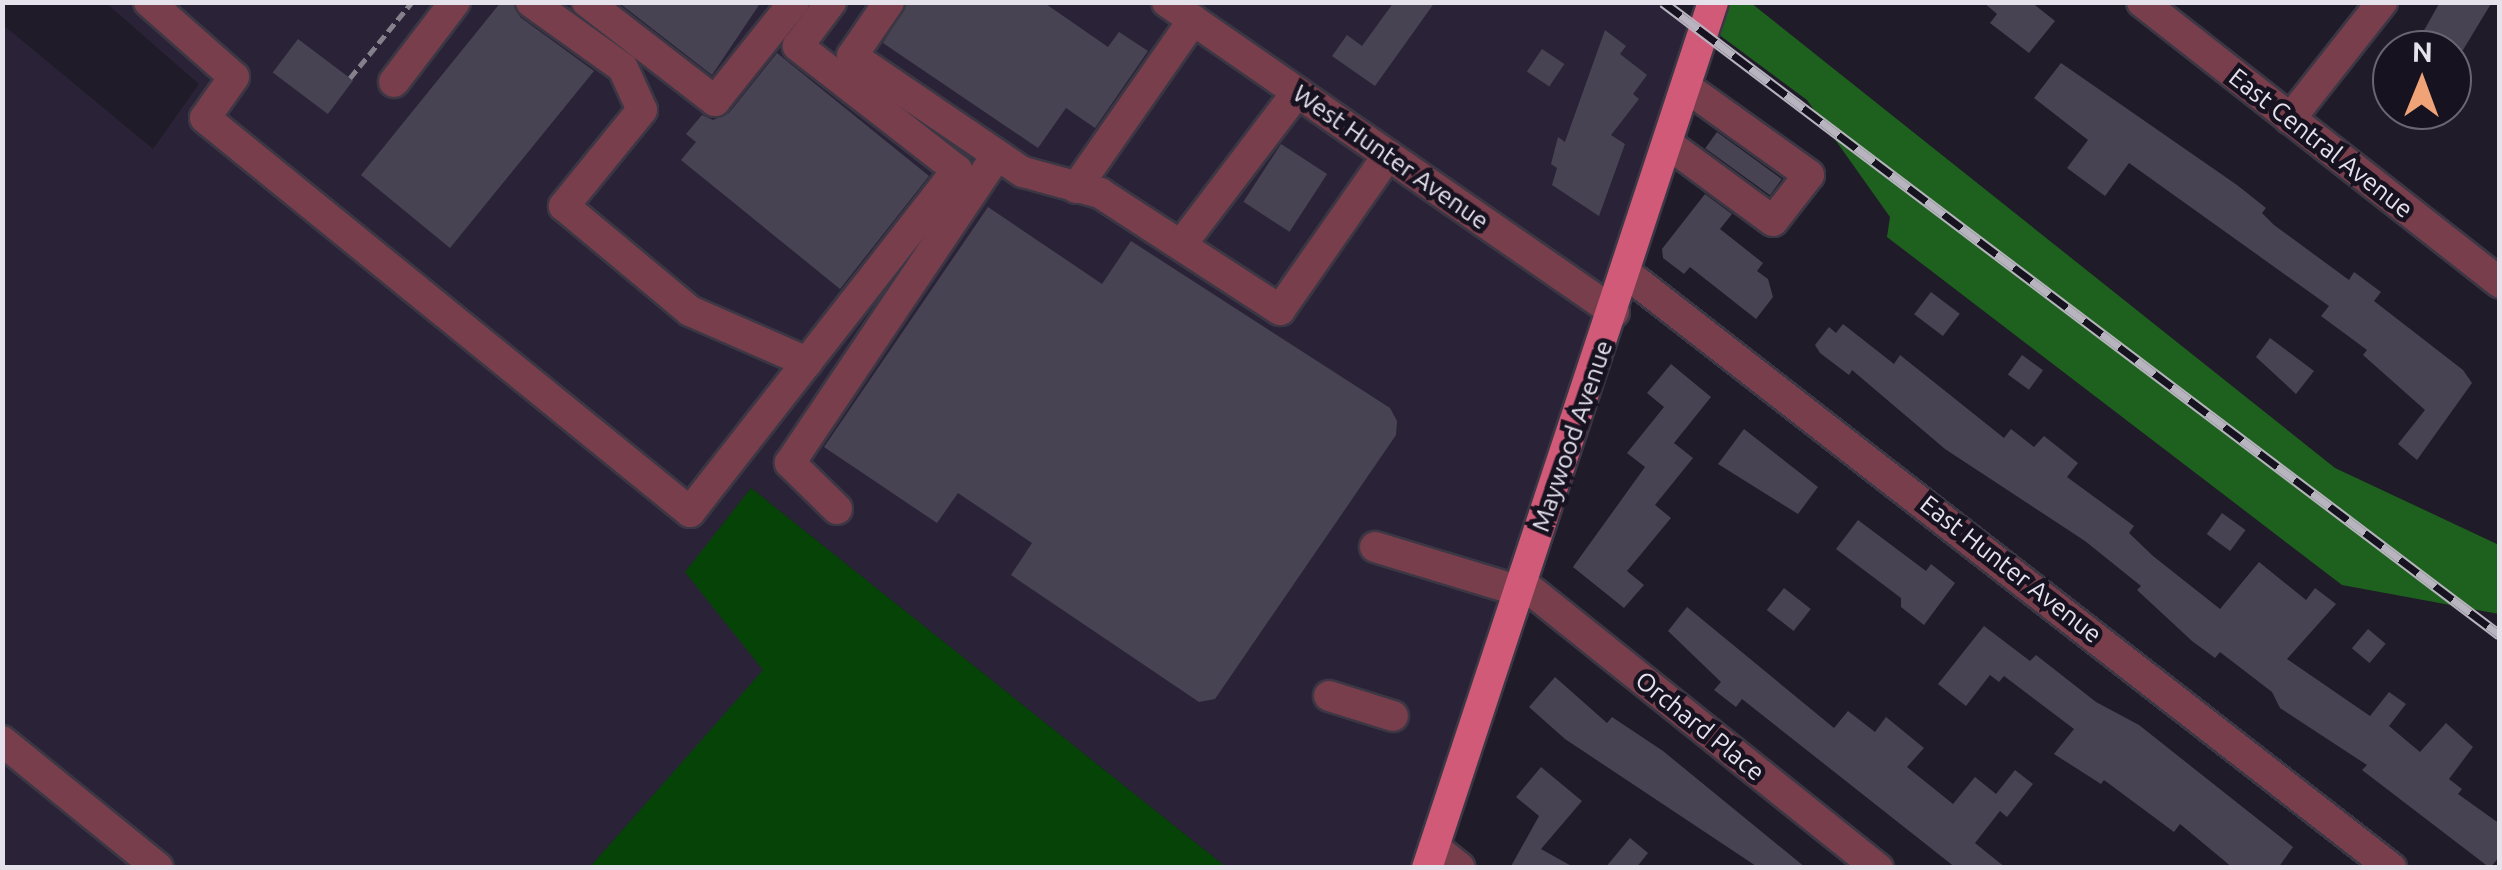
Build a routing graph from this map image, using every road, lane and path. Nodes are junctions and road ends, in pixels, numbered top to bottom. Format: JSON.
{"nodes":[{"id":1,"x":150,"y":2,"type":"edge"},
{"id":2,"x":412,"y":2,"type":"edge"},
{"id":3,"x":455,"y":2,"type":"edge"},
{"id":4,"x":531,"y":2,"type":"edge"},
{"id":5,"x":587,"y":2,"type":"edge"},
{"id":6,"x":794,"y":2,"type":"edge"},
{"id":7,"x":831,"y":2,"type":"edge"},
{"id":8,"x":890,"y":2,"type":"edge"},
{"id":9,"x":1168,"y":2,"type":"edge"},
{"id":10,"x":1713,"y":2,"type":"edge"},
{"id":11,"x":2142,"y":2,"type":"edge"},
{"id":12,"x":2382,"y":2,"type":"edge"},
{"id":13,"x":1193,"y":20,"type":"junction"},
{"id":14,"x":350,"y":78,"type":"dead end"},
{"id":15,"x":394,"y":82,"type":"dead end"},
{"id":16,"x":1686,"y":87,"type":"junction"},
{"id":17,"x":1296,"y":92,"type":"junction"},
{"id":18,"x":2290,"y":119,"type":"junction"},
{"id":19,"x":1668,"y":144,"type":"junction"},
{"id":20,"x":998,"y":154,"type":"junction"},
{"id":21,"x":1388,"y":156,"type":"junction"},
{"id":22,"x":1076,"y":188,"type":"junction"},
{"id":23,"x":1182,"y":245,"type":"junction"},
{"id":24,"x":1627,"y":274,"type":"junction"},
{"id":25,"x":2500,"y":283,"type":"edge"},
{"id":26,"x":1614,"y":312,"type":"junction"},
{"id":27,"x":807,"y":362,"type":"junction"},
{"id":28,"x":837,"y":509,"type":"dead end"},
{"id":29,"x":1375,"y":547,"type":"dead end"},
{"id":30,"x":1521,"y":587,"type":"junction"},
{"id":31,"x":1329,"y":696,"type":"dead end"},
{"id":32,"x":1394,"y":716,"type":"dead end"},
{"id":33,"x":2,"y":741,"type":"edge"},
{"id":34,"x":1430,"y":857,"type":"edge"},
{"id":35,"x":158,"y":868,"type":"edge"},
{"id":36,"x":1460,"y":868,"type":"edge"},
{"id":37,"x":1878,"y":868,"type":"edge"},
{"id":38,"x":2391,"y":868,"type":"edge"}],
"edges":[{"from":1,"to":27,"type":"street"},
{"from":2,"to":14,"type":"path"},
{"from":3,"to":15,"type":"street"},
{"from":4,"to":27,"type":"street"},
{"from":5,"to":6,"type":"street"},
{"from":7,"to":27,"type":"street"},
{"from":8,"to":20,"type":"street"},
{"from":9,"to":13,"type":"street","name":"West Hunter Avenue"},
{"from":10,"to":16,"type":"main road","name":"Maywood Avenue"},
{"from":11,"to":18,"type":"street","name":"East Central Avenue"},
{"from":12,"to":18,"type":"street"},
{"from":13,"to":17,"type":"street","name":"West Hunter Avenue"},
{"from":13,"to":22,"type":"street"},
{"from":16,"to":19,"type":"main road","name":"Maywood Avenue"},
{"from":16,"to":19,"type":"street"},
{"from":17,"to":21,"type":"street","name":"West Hunter Avenue"},
{"from":17,"to":23,"type":"street"},
{"from":18,"to":25,"type":"street","name":"East Central Avenue"},
{"from":19,"to":24,"type":"main road","name":"Maywood Avenue"},
{"from":20,"to":22,"type":"street"},
{"from":20,"to":28,"type":"street"},
{"from":21,"to":23,"type":"street"},
{"from":21,"to":26,"type":"street","name":"West Hunter Avenue"},
{"from":22,"to":23,"type":"street"},
{"from":24,"to":26,"type":"main road","name":"Maywood Avenue"},
{"from":24,"to":38,"type":"street","name":"East Hunter Avenue"},
{"from":26,"to":30,"type":"main road","name":"Maywood Avenue"},
{"from":29,"to":30,"type":"street"},
{"from":30,"to":34,"type":"main road","name":"Maywood Avenue"},
{"from":30,"to":37,"type":"street","name":"Orchard Place"},
{"from":31,"to":32,"type":"street"},
{"from":33,"to":35,"type":"street"},
{"from":34,"to":36,"type":"street"}]}
